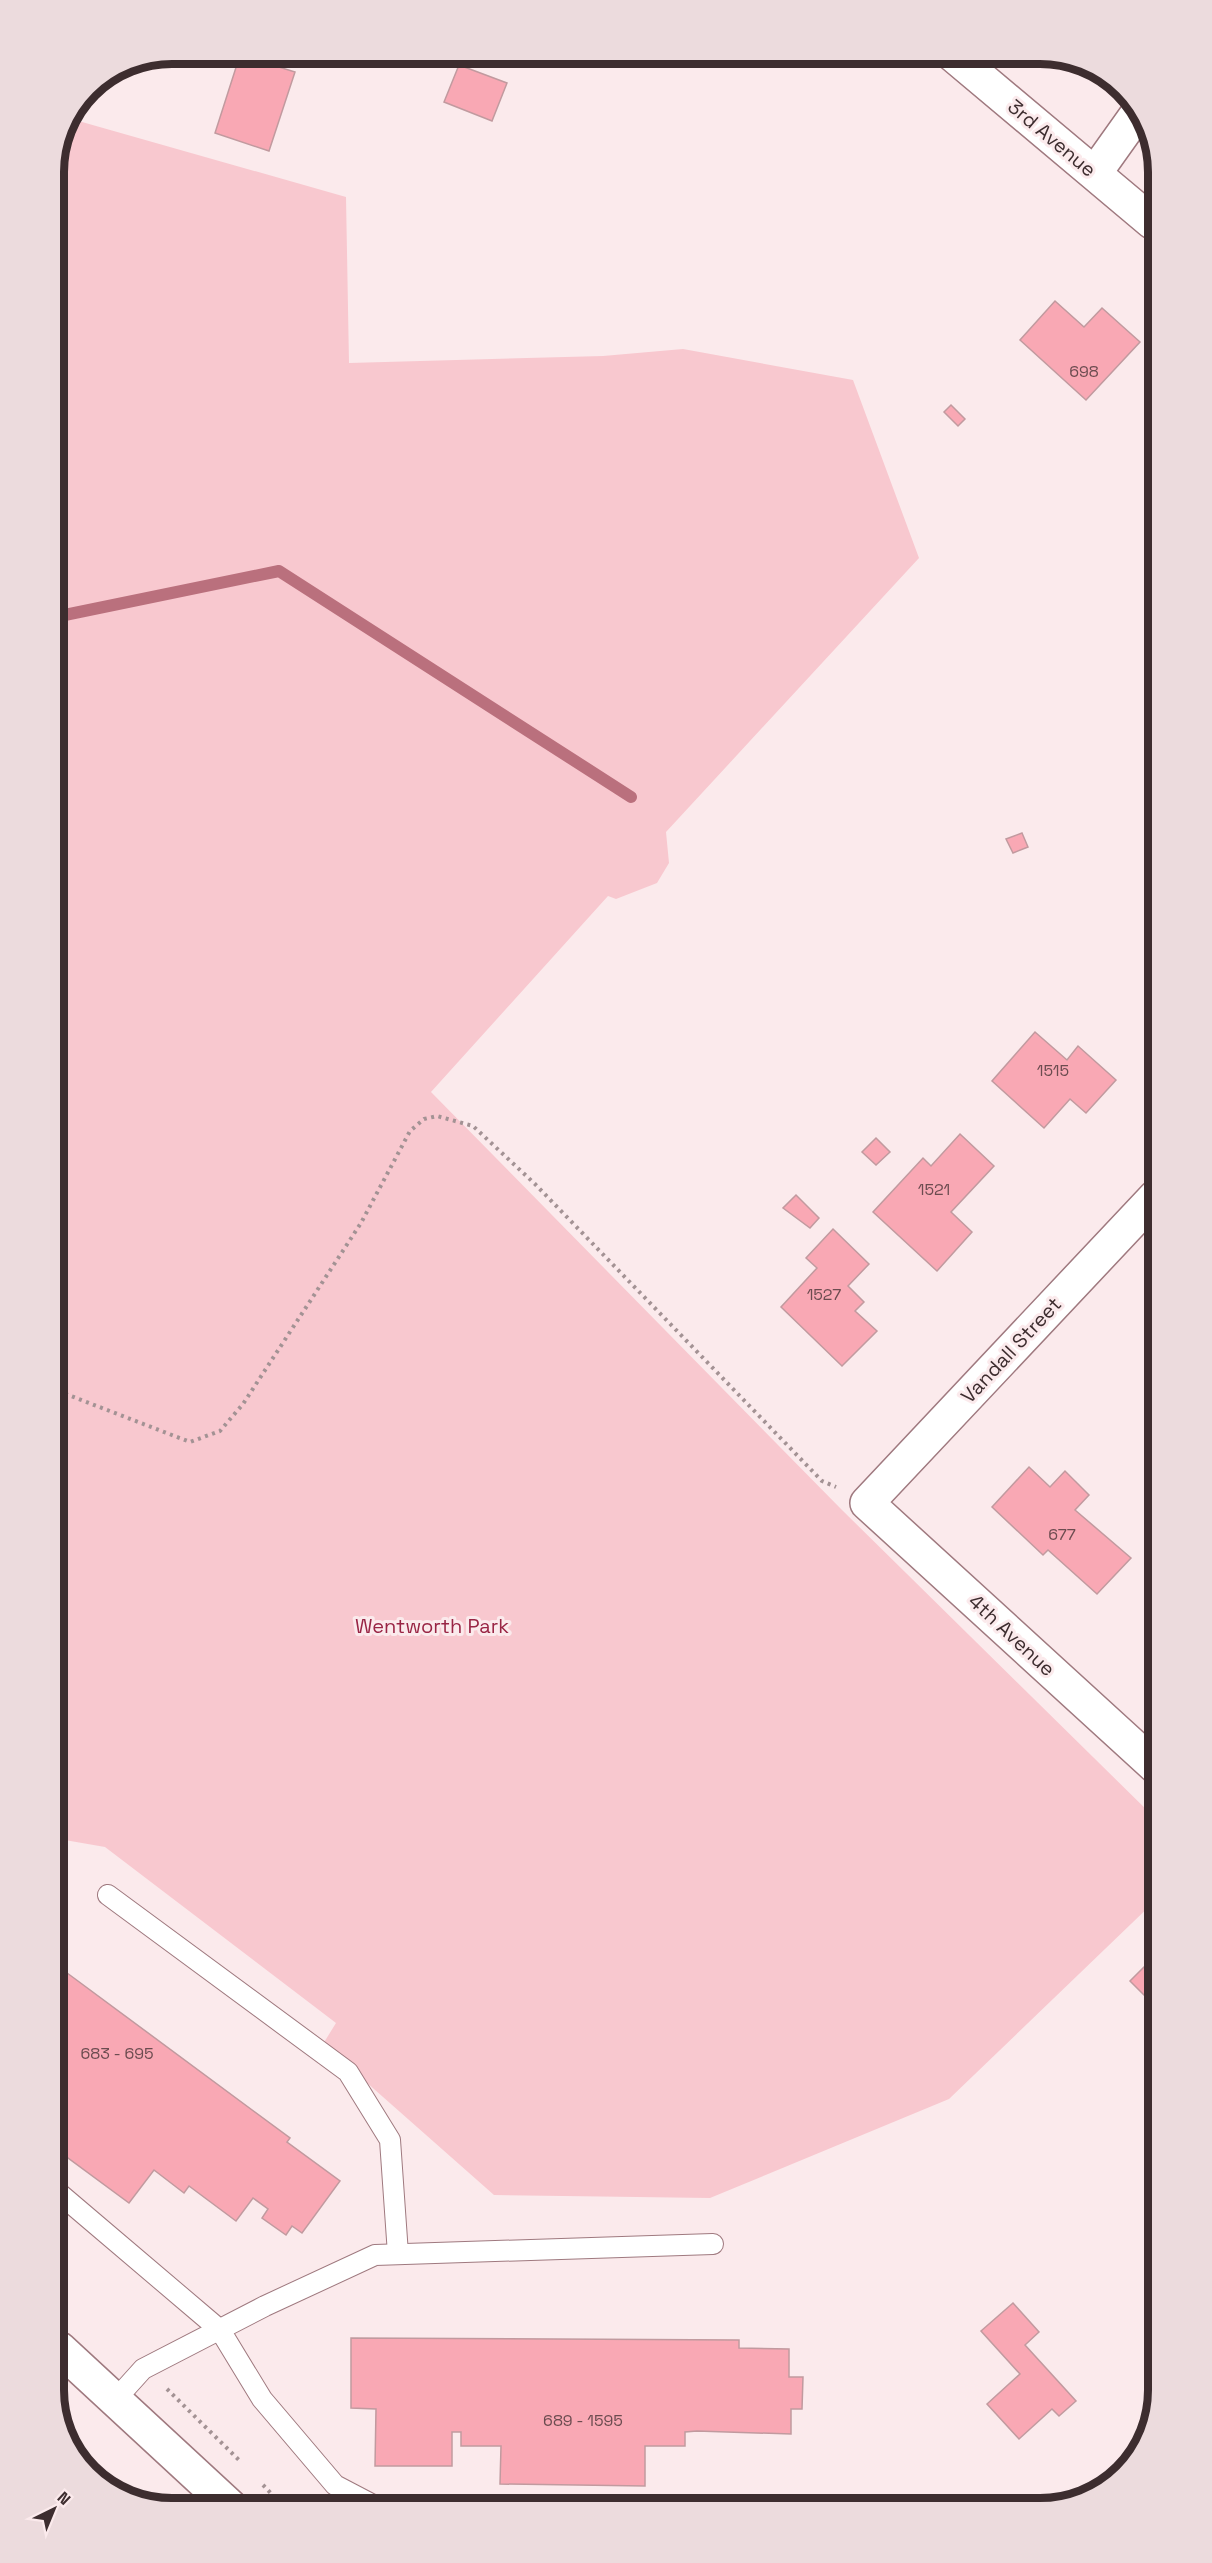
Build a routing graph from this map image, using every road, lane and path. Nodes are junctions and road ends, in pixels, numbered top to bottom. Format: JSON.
{"nodes":[{"id":1,"x":965,"y":65,"type":"edge"},
{"id":2,"x":1133,"y":119,"type":"edge"},
{"id":3,"x":1095,"y":173,"type":"junction"},
{"id":4,"x":1148,"y":219,"type":"edge"},
{"id":5,"x":1148,"y":1204,"type":"edge"},
{"id":6,"x":64,"y":1393,"type":"edge"},
{"id":7,"x":867,"y":1503,"type":"junction"},
{"id":8,"x":1148,"y":1760,"type":"edge"},
{"id":9,"x":108,"y":1894,"type":"dead end"},
{"id":10,"x":64,"y":2197,"type":"edge"},
{"id":11,"x":714,"y":2244,"type":"dead end"},
{"id":12,"x":398,"y":2254,"type":"junction"},
{"id":13,"x":220,"y":2330,"type":"junction"},
{"id":14,"x":64,"y":2353,"type":"edge"},
{"id":15,"x":115,"y":2400,"type":"junction"},
{"id":16,"x":221,"y":2498,"type":"edge"},
{"id":17,"x":360,"y":2498,"type":"edge"}],
"edges":[{"from":1,"to":3,"type":"street","name":"3rd Avenue"},
{"from":2,"to":3,"type":"street"},
{"from":3,"to":4,"type":"street","name":"3rd Avenue"},
{"from":5,"to":7,"type":"street","name":"Vandall Street"},
{"from":6,"to":7,"type":"path"},
{"from":7,"to":8,"type":"street","name":"4th Avenue"},
{"from":9,"to":12,"type":"lane"},
{"from":10,"to":13,"type":"lane"},
{"from":11,"to":12,"type":"lane"},
{"from":12,"to":13,"type":"lane"},
{"from":13,"to":15,"type":"lane"},
{"from":13,"to":17,"type":"lane"},
{"from":14,"to":15,"type":"street"},
{"from":15,"to":16,"type":"street"}]}
